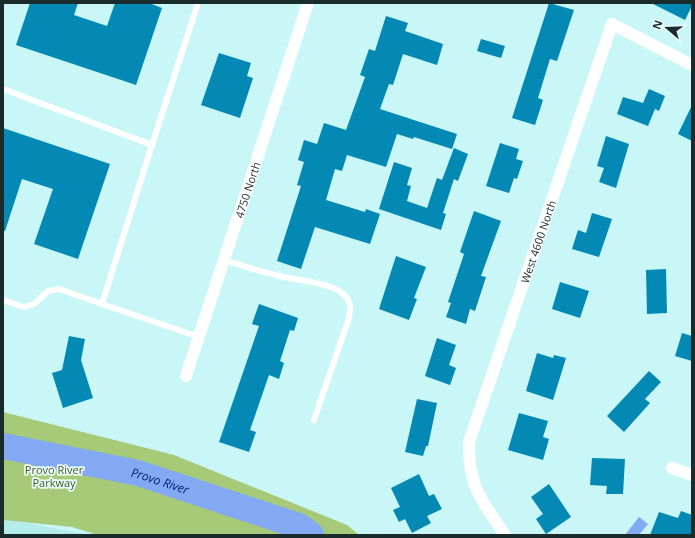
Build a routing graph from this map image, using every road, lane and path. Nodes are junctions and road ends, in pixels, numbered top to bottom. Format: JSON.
{"nodes":[{"id":1,"x":198,"y":3,"type":"edge"},
{"id":2,"x":308,"y":3,"type":"edge"},
{"id":3,"x":692,"y":65,"type":"edge"},
{"id":4,"x":3,"y":89,"type":"edge"},
{"id":5,"x":152,"y":146,"type":"junction"},
{"id":6,"x":224,"y":260,"type":"junction"},
{"id":7,"x":3,"y":300,"type":"edge"},
{"id":8,"x":102,"y":304,"type":"junction"},
{"id":9,"x":199,"y":337,"type":"junction"},
{"id":10,"x":186,"y":376,"type":"dead end"},
{"id":11,"x":314,"y":420,"type":"dead end"},
{"id":12,"x":672,"y":468,"type":"dead end"},
{"id":13,"x":692,"y":475,"type":"edge"},
{"id":14,"x":505,"y":535,"type":"edge"}],
"edges":[{"from":1,"to":5,"type":"lane"},
{"from":2,"to":6,"type":"street","name":"4750 North"},
{"from":3,"to":14,"type":"street","name":"West 4600 North"},
{"from":4,"to":5,"type":"lane"},
{"from":5,"to":8,"type":"lane"},
{"from":6,"to":9,"type":"street","name":"4750 North"},
{"from":6,"to":11,"type":"lane"},
{"from":7,"to":8,"type":"lane"},
{"from":8,"to":9,"type":"lane"},
{"from":9,"to":10,"type":"street","name":"4750 North"},
{"from":12,"to":13,"type":"street"}]}
